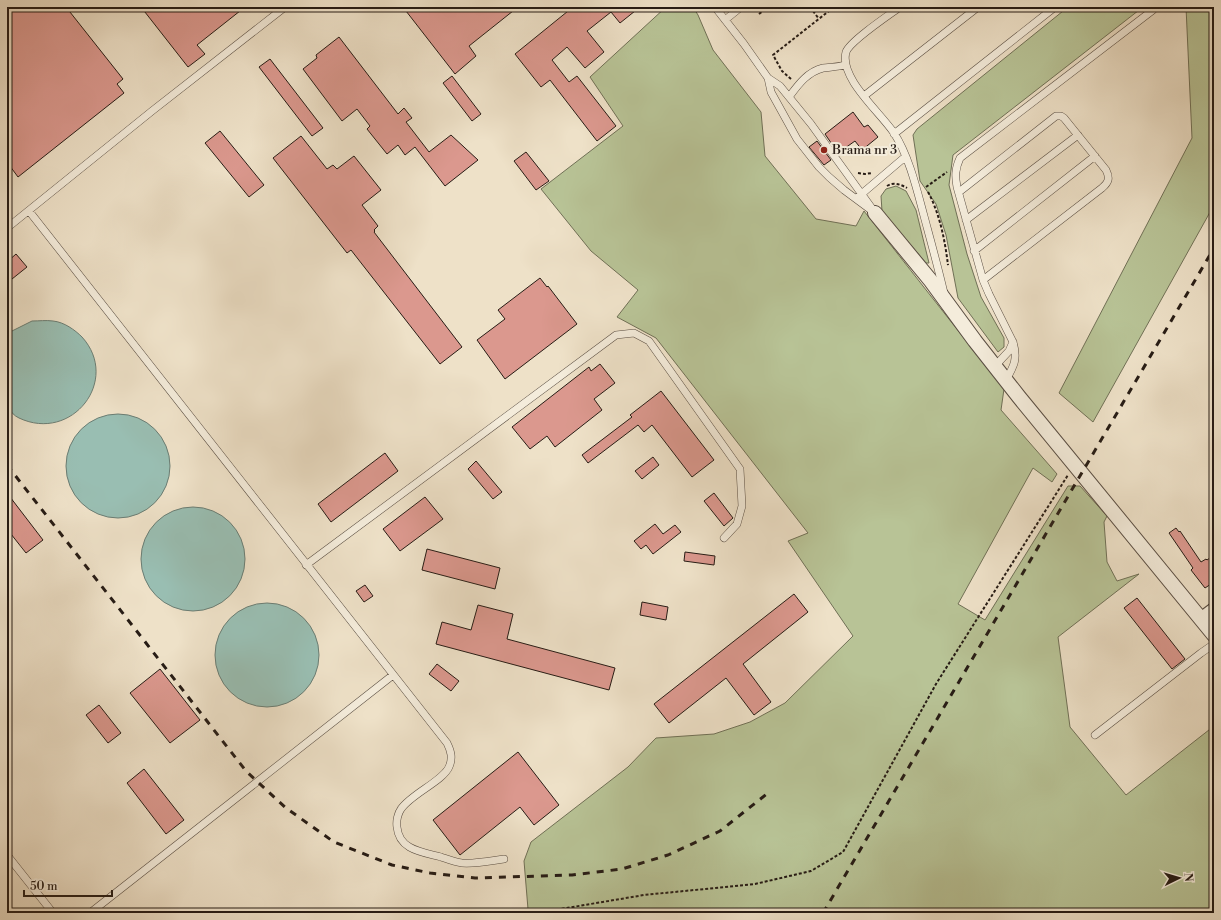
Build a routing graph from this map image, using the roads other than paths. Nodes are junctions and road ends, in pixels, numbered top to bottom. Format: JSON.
{"nodes":[{"id":1,"x":285,"y":7,"type":"edge"},
{"id":2,"x":715,"y":7,"type":"edge"},
{"id":3,"x":741,"y":7,"type":"edge"},
{"id":4,"x":900,"y":7,"type":"edge"},
{"id":5,"x":978,"y":7,"type":"edge"},
{"id":6,"x":1055,"y":7,"type":"edge"},
{"id":7,"x":1155,"y":7,"type":"edge"},
{"id":8,"x":725,"y":20,"type":"junction"},
{"id":9,"x":845,"y":65,"type":"junction"},
{"id":10,"x":768,"y":78,"type":"junction"},
{"id":11,"x":864,"y":96,"type":"junction"},
{"id":12,"x":789,"y":97,"type":"junction"},
{"id":13,"x":894,"y":134,"type":"junction"},
{"id":14,"x":1078,"y":135,"type":"junction"},
{"id":15,"x":1095,"y":156,"type":"junction"},
{"id":16,"x":905,"y":157,"type":"junction"},
{"id":17,"x":958,"y":192,"type":"junction"},
{"id":18,"x":858,"y":196,"type":"junction"},
{"id":19,"x":29,"y":211,"type":"junction"},
{"id":20,"x":875,"y":213,"type":"joint"},
{"id":21,"x":966,"y":220,"type":"junction"},
{"id":22,"x":7,"y":228,"type":"edge"},
{"id":23,"x":974,"y":251,"type":"junction"},
{"id":24,"x":983,"y":280,"type":"junction"},
{"id":25,"x":946,"y":301,"type":"junction"},
{"id":26,"x":1013,"y":342,"type":"junction"},
{"id":27,"x":995,"y":366,"type":"junction"},
{"id":28,"x":1006,"y":380,"type":"junction"},
{"id":29,"x":724,"y":538,"type":"dead end"},
{"id":30,"x":306,"y":565,"type":"junction"},
{"id":31,"x":1214,"y":610,"type":"edge"},
{"id":32,"x":1202,"y":619,"type":"junction"},
{"id":33,"x":1214,"y":634,"type":"edge"},
{"id":34,"x":1214,"y":644,"type":"edge"},
{"id":35,"x":393,"y":675,"type":"junction"},
{"id":36,"x":1095,"y":735,"type":"dead end"},
{"id":37,"x":7,"y":855,"type":"edge"},
{"id":38,"x":504,"y":859,"type":"dead end"},
{"id":39,"x":53,"y":913,"type":"edge"},
{"id":40,"x":90,"y":913,"type":"edge"}],
"edges":[{"from":1,"to":19,"type":"lane"},
{"from":2,"to":8,"type":"lane"},
{"from":3,"to":8,"type":"lane"},
{"from":4,"to":9,"type":"lane"},
{"from":5,"to":11,"type":"lane"},
{"from":6,"to":13,"type":"lane"},
{"from":7,"to":17,"type":"lane"},
{"from":8,"to":10,"type":"lane"},
{"from":9,"to":11,"type":"lane"},
{"from":9,"to":12,"type":"lane"},
{"from":10,"to":12,"type":"lane"},
{"from":10,"to":18,"type":"lane"},
{"from":11,"to":13,"type":"lane"},
{"from":12,"to":18,"type":"lane"},
{"from":13,"to":16,"type":"lane"},
{"from":14,"to":15,"type":"lane"},
{"from":14,"to":17,"type":"lane"},
{"from":14,"to":21,"type":"lane"},
{"from":15,"to":23,"type":"lane"},
{"from":15,"to":24,"type":"lane"},
{"from":16,"to":18,"type":"lane"},
{"from":16,"to":25,"type":"lane"},
{"from":17,"to":21,"type":"lane"},
{"from":18,"to":20,"type":"lane"},
{"from":19,"to":22,"type":"lane"},
{"from":19,"to":30,"type":"lane"},
{"from":20,"to":25,"type":"street"},
{"from":21,"to":23,"type":"lane"},
{"from":23,"to":24,"type":"lane"},
{"from":24,"to":26,"type":"lane"},
{"from":25,"to":27,"type":"street"},
{"from":26,"to":27,"type":"lane"},
{"from":26,"to":28,"type":"lane"},
{"from":27,"to":28,"type":"street"},
{"from":28,"to":32,"type":"street"},
{"from":29,"to":30,"type":"lane"},
{"from":30,"to":35,"type":"lane"},
{"from":31,"to":32,"type":"street"},
{"from":32,"to":33,"type":"street"},
{"from":34,"to":36,"type":"lane"},
{"from":35,"to":38,"type":"lane"},
{"from":35,"to":40,"type":"lane"},
{"from":37,"to":39,"type":"lane"}]}
